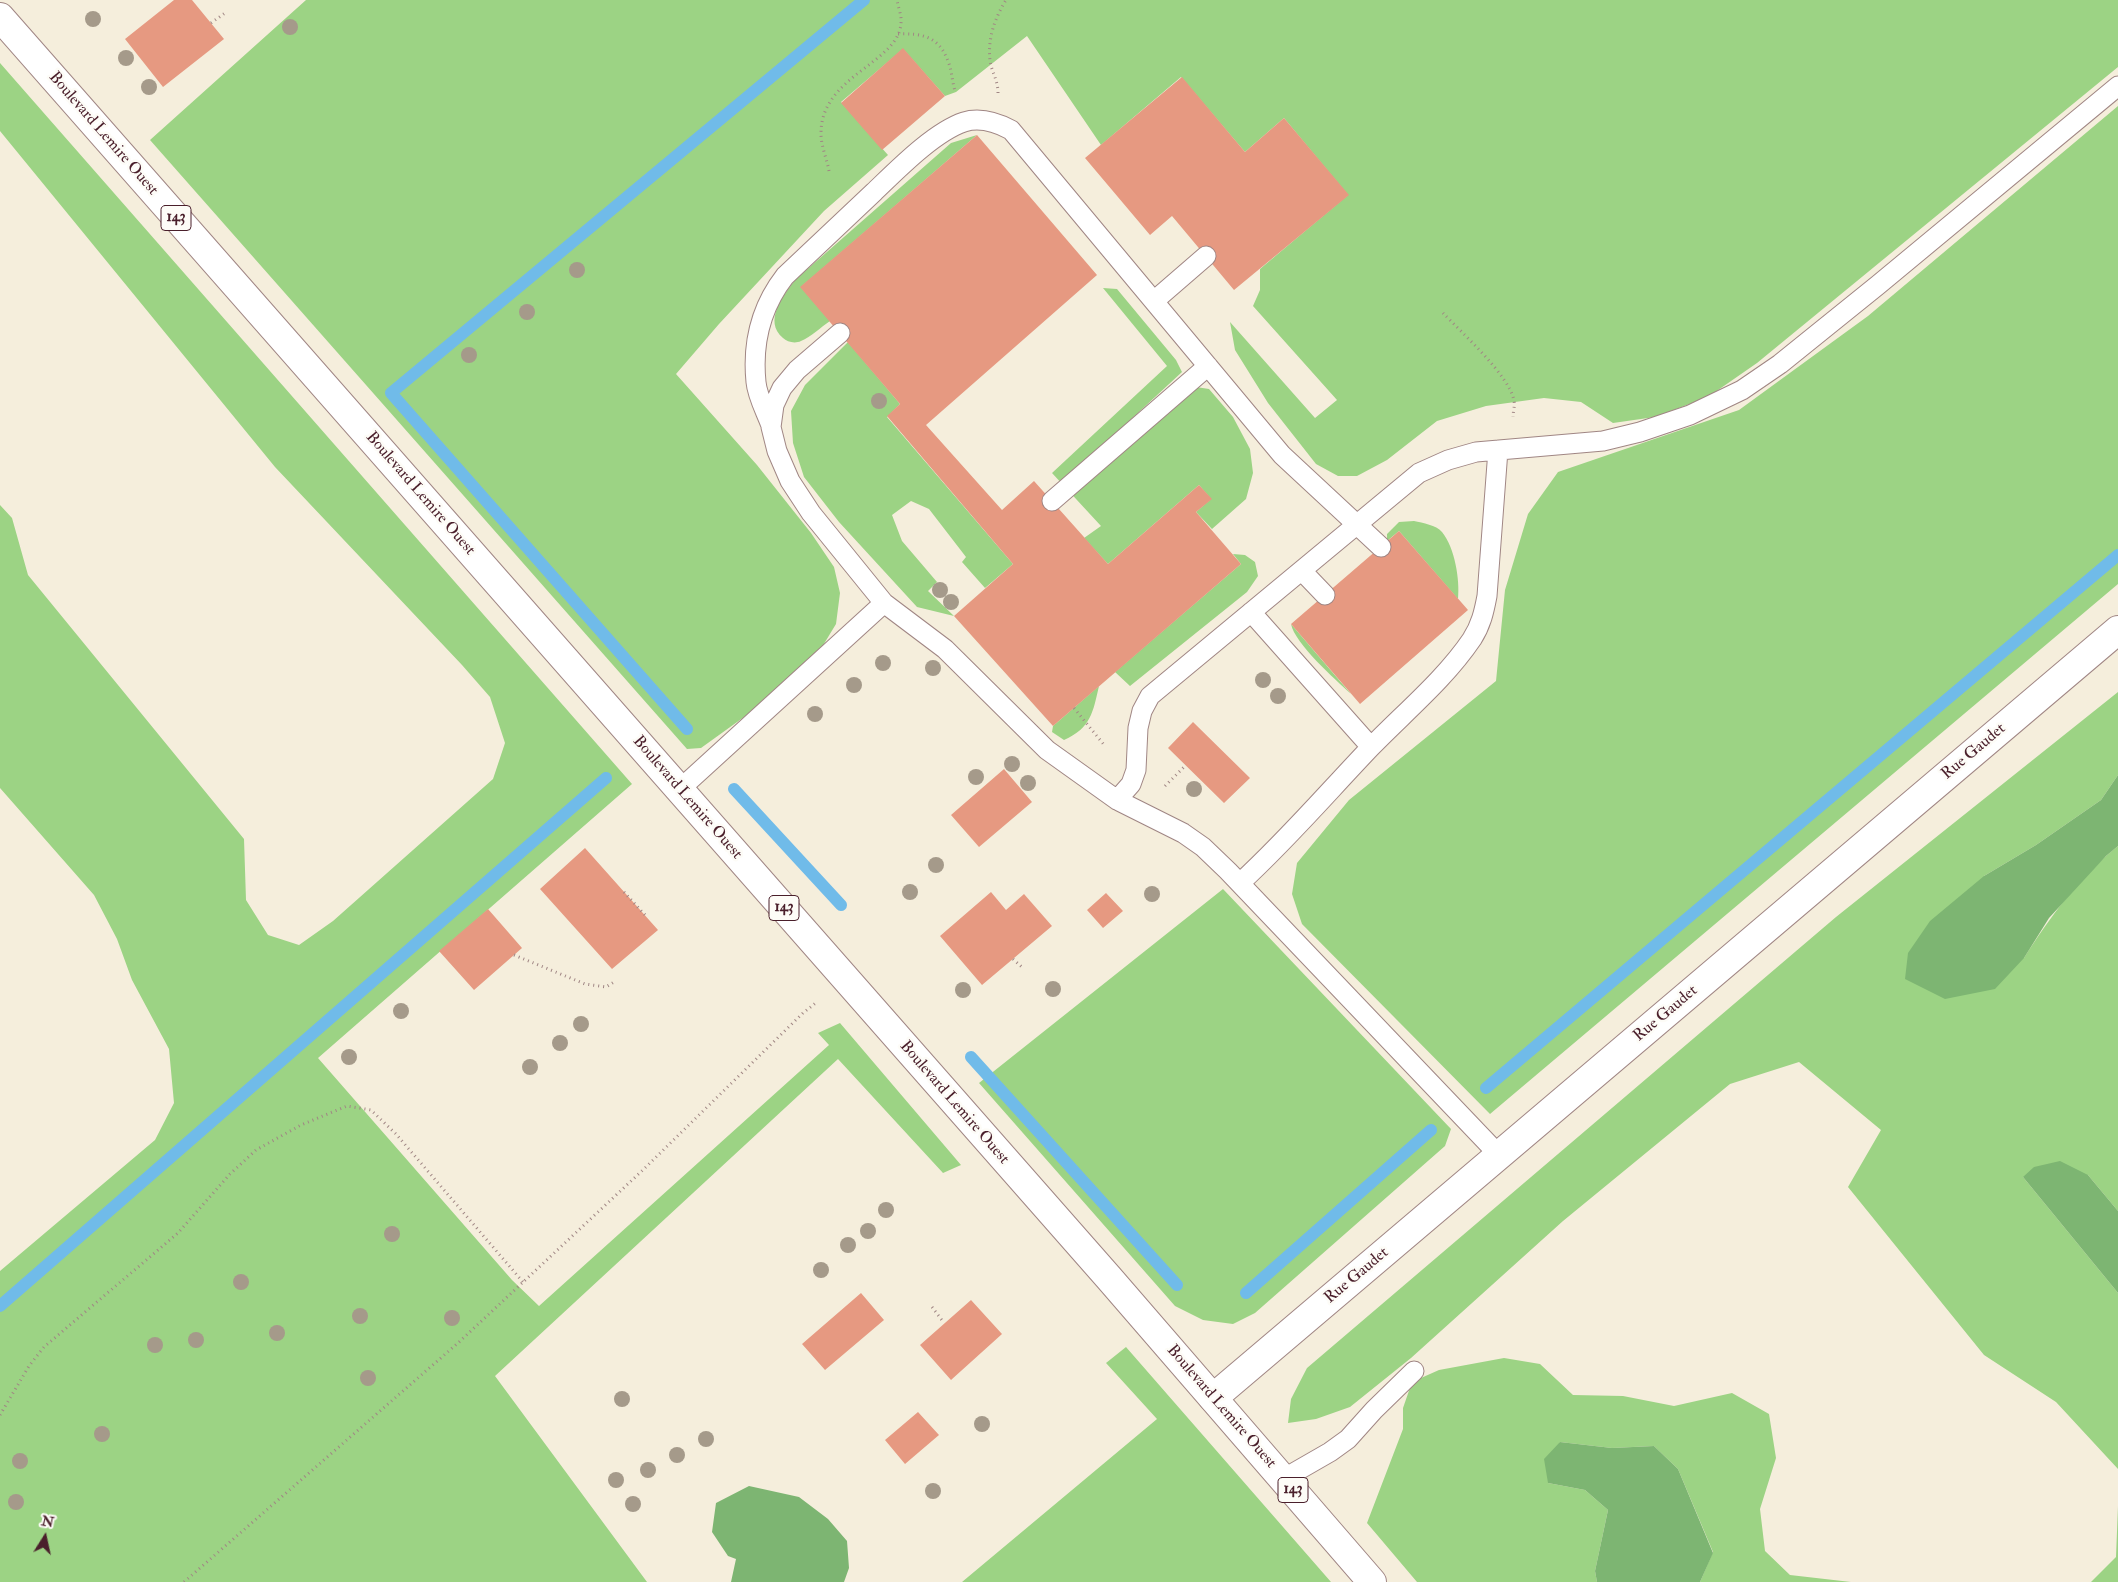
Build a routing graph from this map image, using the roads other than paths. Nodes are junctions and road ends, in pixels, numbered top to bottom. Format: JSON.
{"nodes":[{"id":1,"x":0,"y":16,"type":"edge"},
{"id":2,"x":2118,"y":86,"type":"edge"},
{"id":3,"x":1206,"y":256,"type":"dead end"},
{"id":4,"x":1154,"y":301,"type":"junction"},
{"id":5,"x":840,"y":333,"type":"dead end"},
{"id":6,"x":1208,"y":366,"type":"junction"},
{"id":7,"x":771,"y":427,"type":"junction"},
{"id":8,"x":1498,"y":450,"type":"junction"},
{"id":9,"x":1052,"y":501,"type":"dead end"},
{"id":10,"x":1358,"y":524,"type":"junction"},
{"id":11,"x":1381,"y":547,"type":"dead end"},
{"id":12,"x":1302,"y":571,"type":"junction"},
{"id":13,"x":1326,"y":595,"type":"dead end"},
{"id":14,"x":884,"y":603,"type":"junction"},
{"id":15,"x":1251,"y":612,"type":"junction"},
{"id":16,"x":2118,"y":630,"type":"edge"},
{"id":17,"x":1371,"y":747,"type":"junction"},
{"id":18,"x":680,"y":790,"type":"junction"},
{"id":19,"x":1116,"y":800,"type":"junction"},
{"id":20,"x":1240,"y":883,"type":"junction"},
{"id":21,"x":1499,"y":1155,"type":"junction"},
{"id":22,"x":1414,"y":1371,"type":"dead end"},
{"id":23,"x":1214,"y":1398,"type":"junction"},
{"id":24,"x":1283,"y":1479,"type":"junction"},
{"id":25,"x":1372,"y":1582,"type":"edge"}],
"edges":[{"from":1,"to":18,"type":"main road","name":"Boulevard Lemire Ouest","number":"143"},
{"from":2,"to":8,"type":"lane"},
{"from":3,"to":4,"type":"lane"},
{"from":4,"to":6,"type":"lane"},
{"from":4,"to":7,"type":"lane"},
{"from":5,"to":7,"type":"lane"},
{"from":6,"to":9,"type":"lane"},
{"from":6,"to":10,"type":"lane"},
{"from":7,"to":14,"type":"lane"},
{"from":8,"to":10,"type":"lane"},
{"from":8,"to":17,"type":"lane"},
{"from":10,"to":11,"type":"lane"},
{"from":10,"to":12,"type":"lane"},
{"from":12,"to":13,"type":"lane"},
{"from":12,"to":15,"type":"lane"},
{"from":14,"to":18,"type":"lane"},
{"from":14,"to":19,"type":"lane"},
{"from":15,"to":17,"type":"lane"},
{"from":15,"to":19,"type":"lane"},
{"from":16,"to":21,"type":"main road","name":"Rue Gaudet"},
{"from":17,"to":20,"type":"lane"},
{"from":18,"to":23,"type":"main road","name":"Boulevard Lemire Ouest","number":"143"},
{"from":19,"to":20,"type":"lane"},
{"from":20,"to":21,"type":"lane"},
{"from":21,"to":23,"type":"main road","name":"Rue Gaudet"},
{"from":22,"to":24,"type":"lane"},
{"from":23,"to":24,"type":"main road","name":"Boulevard Lemire Ouest","number":"143"},
{"from":24,"to":25,"type":"main road","name":"Boulevard Lemire Ouest","number":"143"}]}
